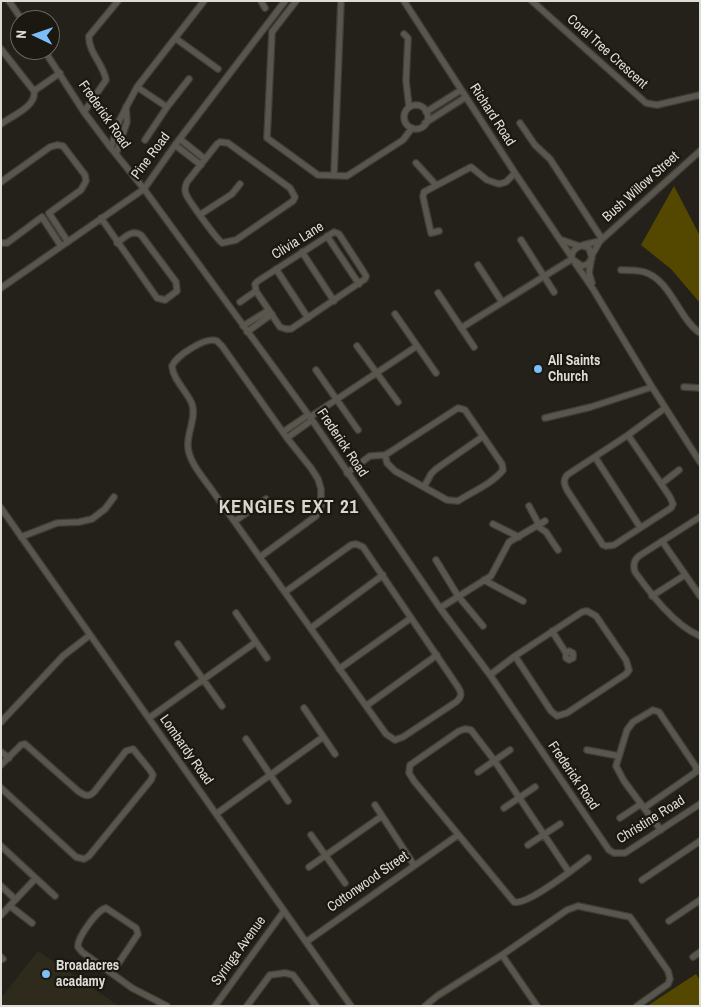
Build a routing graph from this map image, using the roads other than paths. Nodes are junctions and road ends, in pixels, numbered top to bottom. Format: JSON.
{"nodes":[{"id":1,"x":118,"y":1,"type":"edge"},
{"id":2,"x":204,"y":1,"type":"edge"},
{"id":3,"x":261,"y":1,"type":"edge"},
{"id":4,"x":285,"y":1,"type":"edge"},
{"id":5,"x":296,"y":1,"type":"edge"},
{"id":6,"x":341,"y":1,"type":"edge"},
{"id":7,"x":404,"y":1,"type":"edge"},
{"id":8,"x":532,"y":1,"type":"edge"},
{"id":9,"x":265,"y":8,"type":"dead end"},
{"id":10,"x":404,"y":34,"type":"dead end"},
{"id":11,"x":175,"y":38,"type":"junction"},
{"id":12,"x":1,"y":49,"type":"edge"},
{"id":13,"x":51,"y":60,"type":"edge"},
{"id":14,"x":218,"y":69,"type":"dead end"},
{"id":15,"x":60,"y":73,"type":"junction"},
{"id":16,"x":189,"y":79,"type":"dead end"},
{"id":17,"x":137,"y":87,"type":"junction"},
{"id":18,"x":461,"y":90,"type":"junction"},
{"id":19,"x":34,"y":91,"type":"junction"},
{"id":20,"x":700,"y":94,"type":"edge"},
{"id":21,"x":466,"y":97,"type":"junction"},
{"id":22,"x":410,"y":106,"type":"junction"},
{"id":23,"x":126,"y":107,"type":"junction"},
{"id":24,"x":167,"y":107,"type":"junction"},
{"id":25,"x":84,"y":112,"type":"junction"},
{"id":26,"x":426,"y":112,"type":"junction"},
{"id":27,"x":425,"y":123,"type":"junction"},
{"id":28,"x":520,"y":123,"type":"dead end"},
{"id":29,"x":1,"y":124,"type":"edge"},
{"id":30,"x":412,"y":128,"type":"junction"},
{"id":31,"x":180,"y":139,"type":"junction"},
{"id":32,"x":145,"y":140,"type":"dead end"},
{"id":33,"x":175,"y":145,"type":"junction"},
{"id":34,"x":111,"y":148,"type":"junction"},
{"id":35,"x":700,"y":151,"type":"edge"},
{"id":36,"x":116,"y":154,"type":"junction"},
{"id":37,"x":205,"y":159,"type":"junction"},
{"id":38,"x":416,"y":163,"type":"dead end"},
{"id":39,"x":200,"y":165,"type":"junction"},
{"id":40,"x":515,"y":173,"type":"junction"},
{"id":41,"x":334,"y":176,"type":"junction"},
{"id":42,"x":1,"y":182,"type":"edge"},
{"id":43,"x":240,"y":184,"type":"dead end"},
{"id":44,"x":436,"y":185,"type":"junction"},
{"id":45,"x":144,"y":188,"type":"junction"},
{"id":46,"x":49,"y":213,"type":"junction"},
{"id":47,"x":201,"y":214,"type":"junction"},
{"id":48,"x":42,"y":217,"type":"junction"},
{"id":49,"x":101,"y":218,"type":"junction"},
{"id":50,"x":439,"y":231,"type":"dead end"},
{"id":51,"x":327,"y":236,"type":"junction"},
{"id":52,"x":521,"y":240,"type":"dead end"},
{"id":53,"x":562,"y":240,"type":"junction"},
{"id":54,"x":601,"y":240,"type":"junction"},
{"id":55,"x":68,"y":242,"type":"junction"},
{"id":56,"x":1,"y":243,"type":"edge"},
{"id":57,"x":117,"y":243,"type":"junction"},
{"id":58,"x":61,"y":246,"type":"junction"},
{"id":59,"x":581,"y":246,"type":"junction"},
{"id":60,"x":302,"y":252,"type":"junction"},
{"id":61,"x":591,"y":258,"type":"junction"},
{"id":62,"x":573,"y":259,"type":"junction"},
{"id":63,"x":478,"y":265,"type":"dead end"},
{"id":64,"x":276,"y":269,"type":"junction"},
{"id":65,"x":621,"y":270,"type":"dead end"},
{"id":66,"x":543,"y":276,"type":"junction"},
{"id":67,"x":359,"y":284,"type":"junction"},
{"id":68,"x":1,"y":288,"type":"edge"},
{"id":69,"x":593,"y":289,"type":"junction"},
{"id":70,"x":256,"y":291,"type":"junction"},
{"id":71,"x":554,"y":292,"type":"dead end"},
{"id":72,"x":438,"y":293,"type":"dead end"},
{"id":73,"x":334,"y":301,"type":"junction"},
{"id":74,"x":240,"y":302,"type":"dead end"},
{"id":75,"x":502,"y":302,"type":"junction"},
{"id":76,"x":270,"y":312,"type":"junction"},
{"id":77,"x":394,"y":314,"type":"dead end"},
{"id":78,"x":308,"y":318,"type":"junction"},
{"id":79,"x":243,"y":326,"type":"junction"},
{"id":80,"x":461,"y":328,"type":"junction"},
{"id":81,"x":246,"y":332,"type":"junction"},
{"id":82,"x":700,"y":333,"type":"edge"},
{"id":83,"x":357,"y":346,"type":"dead end"},
{"id":84,"x":417,"y":346,"type":"junction"},
{"id":85,"x":474,"y":347,"type":"dead end"},
{"id":86,"x":316,"y":370,"type":"dead end"},
{"id":87,"x":377,"y":373,"type":"junction"},
{"id":88,"x":436,"y":374,"type":"dead end"},
{"id":89,"x":652,"y":386,"type":"junction"},
{"id":90,"x":684,"y":387,"type":"dead end"},
{"id":91,"x":700,"y":388,"type":"edge"},
{"id":92,"x":336,"y":400,"type":"junction"},
{"id":93,"x":398,"y":402,"type":"dead end"},
{"id":94,"x":665,"y":408,"type":"junction"},
{"id":95,"x":310,"y":417,"type":"junction"},
{"id":96,"x":545,"y":418,"type":"dead end"},
{"id":97,"x":358,"y":430,"type":"dead end"},
{"id":98,"x":285,"y":435,"type":"junction"},
{"id":99,"x":628,"y":435,"type":"junction"},
{"id":100,"x":482,"y":437,"type":"junction"},
{"id":101,"x":385,"y":455,"type":"junction"},
{"id":102,"x":595,"y":457,"type":"junction"},
{"id":103,"x":700,"y":462,"type":"edge"},
{"id":104,"x":679,"y":470,"type":"dead end"},
{"id":105,"x":347,"y":473,"type":"junction"},
{"id":106,"x":661,"y":484,"type":"junction"},
{"id":107,"x":424,"y":488,"type":"junction"},
{"id":108,"x":114,"y":497,"type":"dead end"},
{"id":109,"x":266,"y":499,"type":"dead end"},
{"id":110,"x":529,"y":506,"type":"dead end"},
{"id":111,"x":1,"y":508,"type":"edge"},
{"id":112,"x":700,"y":517,"type":"edge"},
{"id":113,"x":235,"y":521,"type":"junction"},
{"id":114,"x":493,"y":524,"type":"dead end"},
{"id":115,"x":540,"y":524,"type":"junction"},
{"id":116,"x":640,"y":528,"type":"junction"},
{"id":117,"x":519,"y":536,"type":"junction"},
{"id":118,"x":21,"y":537,"type":"junction"},
{"id":119,"x":662,"y":540,"type":"junction"},
{"id":120,"x":558,"y":550,"type":"dead end"},
{"id":121,"x":260,"y":557,"type":"junction"},
{"id":122,"x":436,"y":560,"type":"dead end"},
{"id":123,"x":383,"y":575,"type":"junction"},
{"id":124,"x":685,"y":575,"type":"junction"},
{"id":125,"x":484,"y":580,"type":"junction"},
{"id":126,"x":285,"y":592,"type":"junction"},
{"id":127,"x":458,"y":596,"type":"junction"},
{"id":128,"x":652,"y":596,"type":"junction"},
{"id":129,"x":700,"y":596,"type":"edge"},
{"id":130,"x":523,"y":601,"type":"dead end"},
{"id":131,"x":440,"y":608,"type":"junction"},
{"id":132,"x":236,"y":613,"type":"dead end"},
{"id":133,"x":411,"y":618,"type":"junction"},
{"id":134,"x":483,"y":626,"type":"dead end"},
{"id":135,"x":310,"y":628,"type":"junction"},
{"id":136,"x":552,"y":631,"type":"junction"},
{"id":137,"x":90,"y":636,"type":"junction"},
{"id":138,"x":700,"y":636,"type":"edge"},
{"id":139,"x":256,"y":642,"type":"junction"},
{"id":140,"x":178,"y":644,"type":"dead end"},
{"id":141,"x":566,"y":652,"type":"dead end"},
{"id":142,"x":437,"y":655,"type":"junction"},
{"id":143,"x":515,"y":656,"type":"junction"},
{"id":144,"x":267,"y":658,"type":"dead end"},
{"id":145,"x":340,"y":669,"type":"junction"},
{"id":146,"x":490,"y":675,"type":"junction"},
{"id":147,"x":202,"y":679,"type":"junction"},
{"id":148,"x":222,"y":706,"type":"dead end"},
{"id":149,"x":366,"y":706,"type":"junction"},
{"id":150,"x":304,"y":708,"type":"dead end"},
{"id":151,"x":148,"y":718,"type":"junction"},
{"id":152,"x":1,"y":722,"type":"edge"},
{"id":153,"x":323,"y":737,"type":"junction"},
{"id":154,"x":246,"y":739,"type":"dead end"},
{"id":155,"x":510,"y":750,"type":"dead end"},
{"id":156,"x":586,"y":750,"type":"dead end"},
{"id":157,"x":1,"y":752,"type":"edge"},
{"id":158,"x":336,"y":754,"type":"dead end"},
{"id":159,"x":619,"y":756,"type":"junction"},
{"id":160,"x":8,"y":758,"type":"junction"},
{"id":161,"x":494,"y":760,"type":"junction"},
{"id":162,"x":1,"y":765,"type":"edge"},
{"id":163,"x":478,"y":772,"type":"dead end"},
{"id":164,"x":270,"y":775,"type":"junction"},
{"id":165,"x":535,"y":787,"type":"dead end"},
{"id":166,"x":1,"y":788,"type":"edge"},
{"id":167,"x":519,"y":797,"type":"junction"},
{"id":168,"x":288,"y":801,"type":"dead end"},
{"id":169,"x":700,"y":804,"type":"edge"},
{"id":170,"x":374,"y":805,"type":"dead end"},
{"id":171,"x":643,"y":806,"type":"junction"},
{"id":172,"x":504,"y":808,"type":"dead end"},
{"id":173,"x":216,"y":814,"type":"junction"},
{"id":174,"x":382,"y":816,"type":"junction"},
{"id":175,"x":620,"y":818,"type":"dead end"},
{"id":176,"x":560,"y":824,"type":"dead end"},
{"id":177,"x":661,"y":830,"type":"junction"},
{"id":178,"x":458,"y":834,"type":"junction"},
{"id":179,"x":545,"y":834,"type":"junction"},
{"id":180,"x":311,"y":835,"type":"dead end"},
{"id":181,"x":700,"y":841,"type":"edge"},
{"id":182,"x":528,"y":845,"type":"dead end"},
{"id":183,"x":1,"y":846,"type":"edge"},
{"id":184,"x":614,"y":853,"type":"joint"},
{"id":185,"x":326,"y":855,"type":"junction"},
{"id":186,"x":588,"y":858,"type":"dead end"},
{"id":187,"x":414,"y":865,"type":"junction"},
{"id":188,"x":309,"y":867,"type":"dead end"},
{"id":189,"x":569,"y":872,"type":"junction"},
{"id":190,"x":35,"y":879,"type":"junction"},
{"id":191,"x":642,"y":880,"type":"dead end"},
{"id":192,"x":345,"y":883,"type":"dead end"},
{"id":193,"x":1,"y":886,"type":"edge"},
{"id":194,"x":55,"y":896,"type":"dead end"},
{"id":195,"x":15,"y":899,"type":"junction"},
{"id":196,"x":700,"y":900,"type":"edge"},
{"id":197,"x":10,"y":906,"type":"junction"},
{"id":198,"x":284,"y":911,"type":"junction"},
{"id":199,"x":1,"y":915,"type":"edge"},
{"id":200,"x":668,"y":921,"type":"dead end"},
{"id":201,"x":32,"y":923,"type":"dead end"},
{"id":202,"x":306,"y":942,"type":"junction"},
{"id":203,"x":700,"y":952,"type":"edge"},
{"id":204,"x":502,"y":955,"type":"junction"},
{"id":205,"x":693,"y":956,"type":"dead end"},
{"id":206,"x":112,"y":973,"type":"junction"},
{"id":207,"x":252,"y":999,"type":"junction"},
{"id":208,"x":167,"y":1006,"type":"edge"},
{"id":209,"x":215,"y":1006,"type":"edge"},
{"id":210,"x":247,"y":1006,"type":"edge"},
{"id":211,"x":257,"y":1006,"type":"edge"},
{"id":212,"x":316,"y":1006,"type":"edge"},
{"id":213,"x":351,"y":1006,"type":"edge"},
{"id":214,"x":425,"y":1006,"type":"edge"},
{"id":215,"x":537,"y":1006,"type":"edge"},
{"id":216,"x":638,"y":1006,"type":"edge"}],
"edges":[{"from":1,"to":25,"type":"street"},
{"from":2,"to":11,"type":"street"},
{"from":3,"to":9,"type":"street"},
{"from":4,"to":31,"type":"street","name":"Pine Road"},
{"from":5,"to":41,"type":"street"},
{"from":6,"to":41,"type":"street"},
{"from":7,"to":18,"type":"street","name":"Richard Road"},
{"from":8,"to":20,"type":"street","name":"Coral Tree Crescent"},
{"from":10,"to":22,"type":"street"},
{"from":11,"to":14,"type":"street"},
{"from":11,"to":17,"type":"street"},
{"from":12,"to":19,"type":"street"},
{"from":13,"to":15,"type":"street","name":"Frederick Road"},
{"from":15,"to":19,"type":"street"},
{"from":15,"to":25,"type":"street","name":"Frederick Road"},
{"from":16,"to":24,"type":"street"},
{"from":17,"to":23,"type":"street"},
{"from":17,"to":24,"type":"street"},
{"from":18,"to":21,"type":"street","name":"Richard Road"},
{"from":18,"to":26,"type":"street"},
{"from":19,"to":29,"type":"street"},
{"from":21,"to":27,"type":"street"},
{"from":21,"to":40,"type":"street","name":"Richard Road"},
{"from":22,"to":26,"type":"street"},
{"from":22,"to":30,"type":"street"},
{"from":23,"to":34,"type":"street"},
{"from":23,"to":36,"type":"street"},
{"from":24,"to":32,"type":"street"},
{"from":25,"to":34,"type":"street","name":"Frederick Road"},
{"from":26,"to":27,"type":"street"},
{"from":27,"to":30,"type":"street"},
{"from":28,"to":54,"type":"street"},
{"from":30,"to":41,"type":"street"},
{"from":31,"to":33,"type":"street","name":"Pine Road"},
{"from":31,"to":37,"type":"street"},
{"from":33,"to":39,"type":"street"},
{"from":33,"to":45,"type":"street","name":"Pine Road"},
{"from":34,"to":36,"type":"street","name":"Frederick Road"},
{"from":35,"to":54,"type":"street","name":"Bush Willow Street"},
{"from":36,"to":45,"type":"street","name":"Frederick Road"},
{"from":37,"to":39,"type":"street"},
{"from":37,"to":47,"type":"street"},
{"from":38,"to":44,"type":"street"},
{"from":39,"to":47,"type":"street"},
{"from":40,"to":44,"type":"street"},
{"from":40,"to":53,"type":"street","name":"Richard Road"},
{"from":42,"to":46,"type":"street"},
{"from":43,"to":47,"type":"street"},
{"from":44,"to":50,"type":"street"},
{"from":45,"to":49,"type":"street","name":"Pine Road"},
{"from":45,"to":79,"type":"street","name":"Frederick Road"},
{"from":46,"to":48,"type":"street"},
{"from":46,"to":55,"type":"street"},
{"from":48,"to":56,"type":"street"},
{"from":48,"to":58,"type":"street"},
{"from":49,"to":55,"type":"street","name":"Pine Road"},
{"from":49,"to":57,"type":"street"},
{"from":51,"to":60,"type":"street","name":"Clivia Lane"},
{"from":51,"to":67,"type":"street"},
{"from":51,"to":67,"type":"street","name":"Clivia Lane"},
{"from":52,"to":66,"type":"street"},
{"from":53,"to":59,"type":"street"},
{"from":53,"to":62,"type":"street","name":"Richard Road"},
{"from":54,"to":59,"type":"street","name":"Bush Willow Street"},
{"from":54,"to":61,"type":"street","name":"Bush Willow Street"},
{"from":55,"to":58,"type":"street","name":"Pine Road"},
{"from":57,"to":57,"type":"street"},
{"from":58,"to":68,"type":"street","name":"Pine Road"},
{"from":59,"to":61,"type":"street"},
{"from":59,"to":62,"type":"street"},
{"from":60,"to":64,"type":"street","name":"Clivia Lane"},
{"from":60,"to":73,"type":"street"},
{"from":61,"to":62,"type":"street"},
{"from":61,"to":69,"type":"street","name":"Richard Road"},
{"from":62,"to":66,"type":"street"},
{"from":62,"to":69,"type":"street","name":"Richard Road"},
{"from":63,"to":75,"type":"street"},
{"from":64,"to":70,"type":"street","name":"Clivia Lane"},
{"from":64,"to":78,"type":"street"},
{"from":65,"to":82,"type":"street"},
{"from":66,"to":71,"type":"street"},
{"from":66,"to":75,"type":"street"},
{"from":67,"to":73,"type":"street"},
{"from":69,"to":89,"type":"street","name":"Richard Road"},
{"from":70,"to":74,"type":"street"},
{"from":70,"to":76,"type":"street"},
{"from":72,"to":80,"type":"street"},
{"from":73,"to":78,"type":"street"},
{"from":75,"to":80,"type":"street"},
{"from":76,"to":78,"type":"street"},
{"from":76,"to":79,"type":"street"},
{"from":76,"to":81,"type":"street"},
{"from":77,"to":84,"type":"street"},
{"from":79,"to":81,"type":"street","name":"Frederick Road"},
{"from":80,"to":85,"type":"street"},
{"from":81,"to":95,"type":"street","name":"Frederick Road"},
{"from":83,"to":87,"type":"street"},
{"from":84,"to":87,"type":"street"},
{"from":84,"to":88,"type":"street"},
{"from":86,"to":92,"type":"street"},
{"from":87,"to":92,"type":"street"},
{"from":87,"to":93,"type":"street"},
{"from":89,"to":94,"type":"street","name":"Richard Road"},
{"from":89,"to":96,"type":"street"},
{"from":90,"to":91,"type":"street"},
{"from":92,"to":95,"type":"street"},
{"from":92,"to":97,"type":"street"},
{"from":94,"to":99,"type":"street"},
{"from":94,"to":103,"type":"street","name":"Richard Road"},
{"from":95,"to":98,"type":"street"},
{"from":95,"to":105,"type":"street","name":"Frederick Road"},
{"from":98,"to":113,"type":"street"},
{"from":98,"to":121,"type":"street"},
{"from":99,"to":102,"type":"street"},
{"from":99,"to":106,"type":"street"},
{"from":100,"to":101,"type":"street"},
{"from":100,"to":107,"type":"street"},
{"from":100,"to":107,"type":"street"},
{"from":101,"to":105,"type":"street"},
{"from":101,"to":107,"type":"street"},
{"from":102,"to":116,"type":"street"},
{"from":102,"to":116,"type":"street"},
{"from":104,"to":106,"type":"street"},
{"from":105,"to":131,"type":"street","name":"Frederick Road"},
{"from":106,"to":116,"type":"street"},
{"from":108,"to":118,"type":"street"},
{"from":109,"to":113,"type":"street"},
{"from":110,"to":115,"type":"street"},
{"from":111,"to":118,"type":"street","name":"Lombardy Road"},
{"from":112,"to":119,"type":"street"},
{"from":113,"to":121,"type":"street"},
{"from":114,"to":117,"type":"street"},
{"from":115,"to":117,"type":"street"},
{"from":115,"to":120,"type":"street"},
{"from":117,"to":125,"type":"street"},
{"from":118,"to":137,"type":"street","name":"Lombardy Road"},
{"from":119,"to":124,"type":"street"},
{"from":119,"to":128,"type":"street"},
{"from":121,"to":126,"type":"street"},
{"from":122,"to":127,"type":"street"},
{"from":123,"to":126,"type":"street"},
{"from":123,"to":133,"type":"street"},
{"from":123,"to":135,"type":"street"},
{"from":124,"to":128,"type":"street"},
{"from":124,"to":129,"type":"street"},
{"from":125,"to":127,"type":"street"},
{"from":125,"to":130,"type":"street"},
{"from":126,"to":135,"type":"street"},
{"from":127,"to":131,"type":"street"},
{"from":127,"to":134,"type":"street"},
{"from":128,"to":138,"type":"street"},
{"from":131,"to":146,"type":"street","name":"Frederick Road"},
{"from":132,"to":139,"type":"street"},
{"from":133,"to":142,"type":"street"},
{"from":133,"to":145,"type":"street"},
{"from":135,"to":145,"type":"street"},
{"from":136,"to":141,"type":"street"},
{"from":136,"to":143,"type":"street"},
{"from":136,"to":143,"type":"street"},
{"from":137,"to":151,"type":"street","name":"Lombardy Road"},
{"from":137,"to":152,"type":"street"},
{"from":139,"to":144,"type":"street"},
{"from":139,"to":147,"type":"street"},
{"from":140,"to":147,"type":"street"},
{"from":142,"to":149,"type":"street"},
{"from":142,"to":149,"type":"street"},
{"from":143,"to":146,"type":"street"},
{"from":145,"to":149,"type":"street"},
{"from":146,"to":184,"type":"street","name":"Frederick Road"},
{"from":147,"to":148,"type":"street"},
{"from":147,"to":151,"type":"street"},
{"from":150,"to":153,"type":"street"},
{"from":151,"to":173,"type":"street","name":"Lombardy Road"},
{"from":153,"to":158,"type":"street"},
{"from":153,"to":164,"type":"street"},
{"from":154,"to":164,"type":"street"},
{"from":155,"to":161,"type":"street"},
{"from":156,"to":159,"type":"street"},
{"from":157,"to":160,"type":"street"},
{"from":159,"to":171,"type":"street"},
{"from":159,"to":171,"type":"street"},
{"from":160,"to":162,"type":"street"},
{"from":160,"to":166,"type":"street"},
{"from":161,"to":163,"type":"street"},
{"from":161,"to":167,"type":"street"},
{"from":161,"to":178,"type":"street"},
{"from":164,"to":168,"type":"street"},
{"from":164,"to":173,"type":"street"},
{"from":165,"to":167,"type":"street"},
{"from":167,"to":172,"type":"street"},
{"from":167,"to":179,"type":"street"},
{"from":169,"to":177,"type":"street","name":"Christine Road"},
{"from":170,"to":174,"type":"street"},
{"from":171,"to":175,"type":"street"},
{"from":171,"to":177,"type":"street"},
{"from":173,"to":198,"type":"street","name":"Lombardy Road"},
{"from":174,"to":185,"type":"street"},
{"from":174,"to":187,"type":"street"},
{"from":176,"to":179,"type":"street"},
{"from":177,"to":184,"type":"street","name":"Christine Road"},
{"from":178,"to":187,"type":"street","name":"Cottonwood Street"},
{"from":178,"to":189,"type":"street"},
{"from":179,"to":182,"type":"street"},
{"from":179,"to":189,"type":"street"},
{"from":180,"to":185,"type":"street"},
{"from":181,"to":191,"type":"street"},
{"from":183,"to":190,"type":"street"},
{"from":185,"to":188,"type":"street"},
{"from":185,"to":192,"type":"street"},
{"from":186,"to":189,"type":"street"},
{"from":187,"to":202,"type":"street","name":"Cottonwood Street"},
{"from":190,"to":194,"type":"street"},
{"from":190,"to":195,"type":"street"},
{"from":193,"to":195,"type":"street"},
{"from":195,"to":197,"type":"street"},
{"from":196,"to":200,"type":"street"},
{"from":197,"to":199,"type":"street"},
{"from":197,"to":201,"type":"street"},
{"from":198,"to":202,"type":"street","name":"Lombardy Road"},
{"from":198,"to":209,"type":"street","name":"Syringa Avenue"},
{"from":202,"to":213,"type":"street","name":"Lombardy Road"},
{"from":203,"to":205,"type":"street"},
{"from":204,"to":214,"type":"street"},
{"from":204,"to":215,"type":"street"},
{"from":204,"to":216,"type":"street"},
{"from":206,"to":206,"type":"street"},
{"from":206,"to":208,"type":"street"},
{"from":207,"to":210,"type":"street"},
{"from":207,"to":211,"type":"street"},
{"from":207,"to":212,"type":"street"}]}
